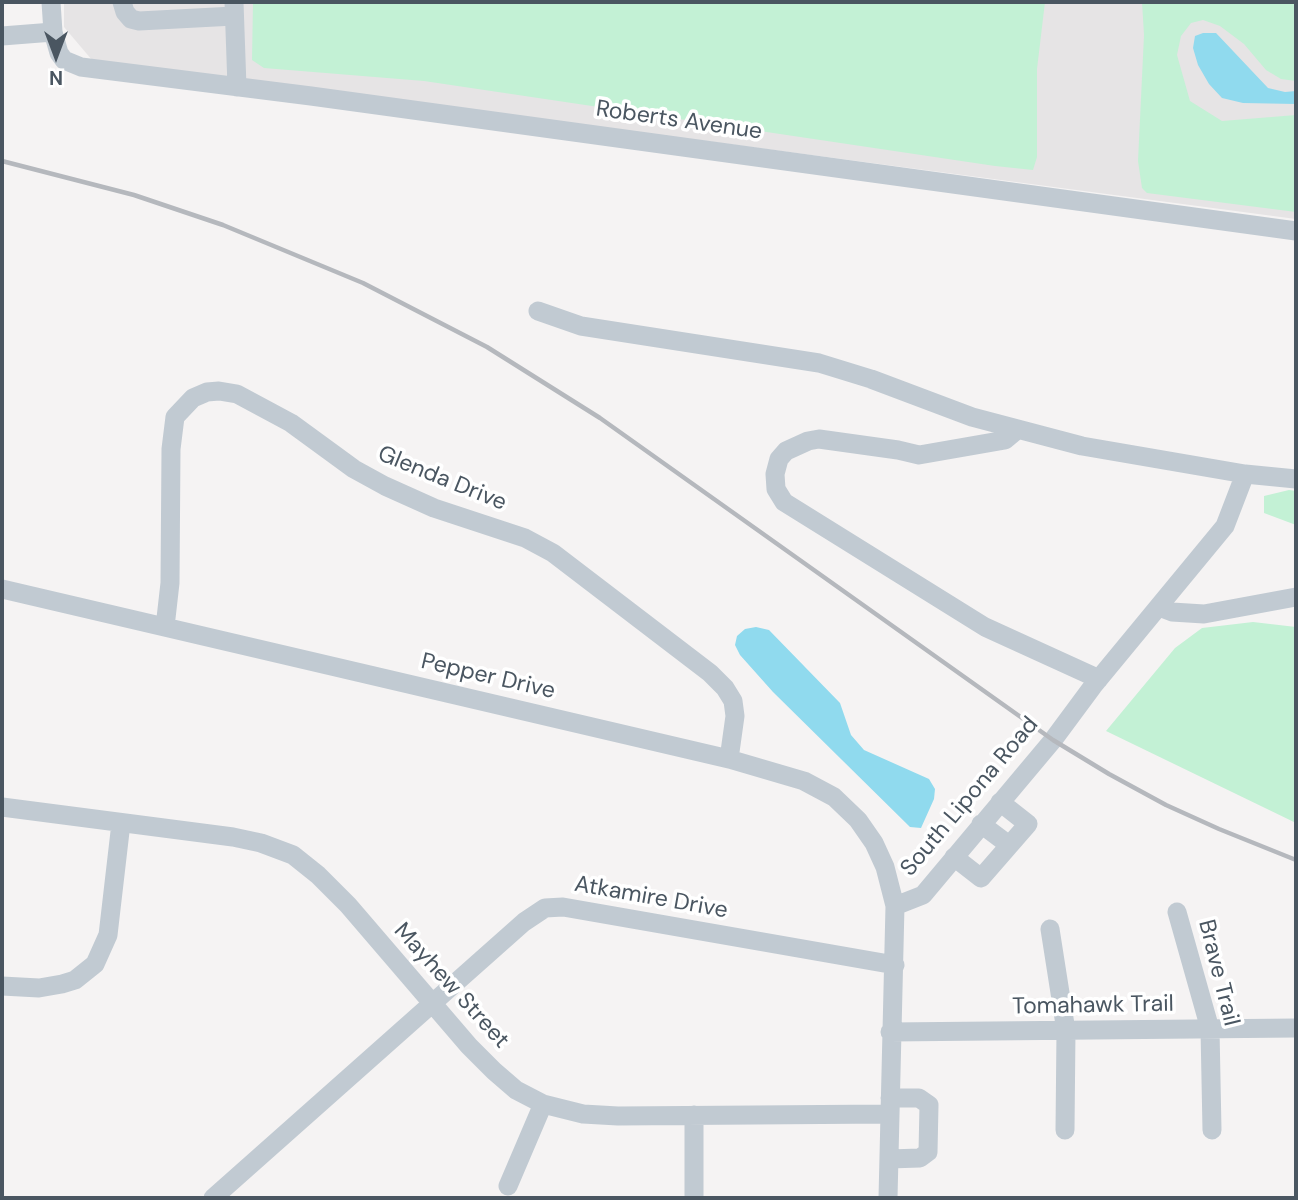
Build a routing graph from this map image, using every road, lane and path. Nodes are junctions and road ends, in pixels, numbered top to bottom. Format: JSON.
{"nodes":[{"id":1,"x":51,"y":2,"type":"edge"},
{"id":2,"x":122,"y":2,"type":"edge"},
{"id":3,"x":234,"y":9,"type":"edge"},
{"id":4,"x":53,"y":32,"type":"junction"},
{"id":5,"x":2,"y":36,"type":"edge"},
{"id":6,"x":237,"y":87,"type":"junction"},
{"id":7,"x":1296,"y":231,"type":"edge"},
{"id":8,"x":538,"y":311,"type":"dead end"},
{"id":9,"x":1017,"y":430,"type":"junction"},
{"id":10,"x":1245,"y":474,"type":"junction"},
{"id":11,"x":1296,"y":479,"type":"edge"},
{"id":12,"x":2,"y":589,"type":"edge"},
{"id":13,"x":1296,"y":597,"type":"edge"},
{"id":14,"x":1159,"y":607,"type":"junction"},
{"id":15,"x":165,"y":627,"type":"junction"},
{"id":16,"x":1099,"y":679,"type":"junction"},
{"id":17,"x":729,"y":758,"type":"junction"},
{"id":18,"x":1000,"y":802,"type":"junction"},
{"id":19,"x":2,"y":807,"type":"edge"},
{"id":20,"x":121,"y":823,"type":"junction"},
{"id":21,"x":981,"y":824,"type":"junction"},
{"id":22,"x":1009,"y":845,"type":"junction"},
{"id":23,"x":954,"y":857,"type":"junction"},
{"id":24,"x":895,"y":906,"type":"junction"},
{"id":25,"x":1177,"y":912,"type":"dead end"},
{"id":26,"x":1050,"y":929,"type":"dead end"},
{"id":27,"x":895,"y":965,"type":"junction"},
{"id":28,"x":2,"y":986,"type":"edge"},
{"id":29,"x":432,"y":1004,"type":"junction"},
{"id":30,"x":1296,"y":1028,"type":"edge"},
{"id":31,"x":1210,"y":1029,"type":"junction"},
{"id":32,"x":1066,"y":1031,"type":"junction"},
{"id":33,"x":890,"y":1032,"type":"junction"},
{"id":34,"x":543,"y":1104,"type":"junction"},
{"id":35,"x":889,"y":1106,"type":"junction"},
{"id":36,"x":694,"y":1115,"type":"junction"},
{"id":37,"x":1065,"y":1130,"type":"dead end"},
{"id":38,"x":1212,"y":1130,"type":"dead end"},
{"id":39,"x":889,"y":1159,"type":"junction"},
{"id":40,"x":508,"y":1186,"type":"dead end"},
{"id":41,"x":218,"y":1196,"type":"edge"},
{"id":42,"x":694,"y":1198,"type":"edge"},
{"id":43,"x":888,"y":1198,"type":"edge"}],
"edges":[{"from":1,"to":4,"type":"street"},
{"from":2,"to":3,"type":"street"},
{"from":3,"to":6,"type":"street"},
{"from":4,"to":5,"type":"street"},
{"from":4,"to":6,"type":"street","name":"Roberts Avenue"},
{"from":6,"to":7,"type":"street","name":"Roberts Avenue"},
{"from":8,"to":9,"type":"street"},
{"from":9,"to":10,"type":"street"},
{"from":9,"to":16,"type":"street"},
{"from":10,"to":11,"type":"street"},
{"from":10,"to":14,"type":"street","name":"South Lipona Road"},
{"from":12,"to":15,"type":"street","name":"Pepper Drive"},
{"from":13,"to":14,"type":"street"},
{"from":14,"to":16,"type":"street","name":"South Lipona Road"},
{"from":15,"to":17,"type":"street","name":"Pepper Drive"},
{"from":15,"to":17,"type":"street","name":"Glenda Drive"},
{"from":16,"to":18,"type":"street","name":"South Lipona Road"},
{"from":17,"to":24,"type":"street","name":"Pepper Drive"},
{"from":18,"to":21,"type":"street","name":"South Lipona Road"},
{"from":18,"to":22,"type":"street"},
{"from":19,"to":20,"type":"street","name":"Mayhew Street"},
{"from":20,"to":28,"type":"street"},
{"from":20,"to":29,"type":"street","name":"Mayhew Street"},
{"from":21,"to":22,"type":"street"},
{"from":21,"to":23,"type":"street","name":"South Lipona Road"},
{"from":22,"to":23,"type":"street"},
{"from":23,"to":24,"type":"street","name":"South Lipona Road"},
{"from":24,"to":27,"type":"street","name":"South Lipona Road"},
{"from":25,"to":31,"type":"street","name":"Brave Trail"},
{"from":26,"to":32,"type":"street"},
{"from":27,"to":29,"type":"street","name":"Atkamire Drive"},
{"from":27,"to":33,"type":"street","name":"South Lipona Road"},
{"from":29,"to":34,"type":"street","name":"Mayhew Street"},
{"from":29,"to":41,"type":"street","name":"Atkamire Drive"},
{"from":30,"to":31,"type":"street","name":"Tomahawk Trail"},
{"from":31,"to":32,"type":"street","name":"Tomahawk Trail"},
{"from":31,"to":38,"type":"street","name":"Brave Trail"},
{"from":32,"to":33,"type":"street","name":"Tomahawk Trail"},
{"from":32,"to":37,"type":"street"},
{"from":33,"to":35,"type":"street","name":"South Lipona Road"},
{"from":34,"to":36,"type":"street","name":"Mayhew Street"},
{"from":34,"to":40,"type":"street"},
{"from":35,"to":36,"type":"street","name":"Mayhew Street"},
{"from":35,"to":39,"type":"street","name":"South Lipona Road"},
{"from":35,"to":39,"type":"street","name":"Mayhew Street"},
{"from":36,"to":42,"type":"street"},
{"from":39,"to":43,"type":"street","name":"South Lipona Road"}]}
